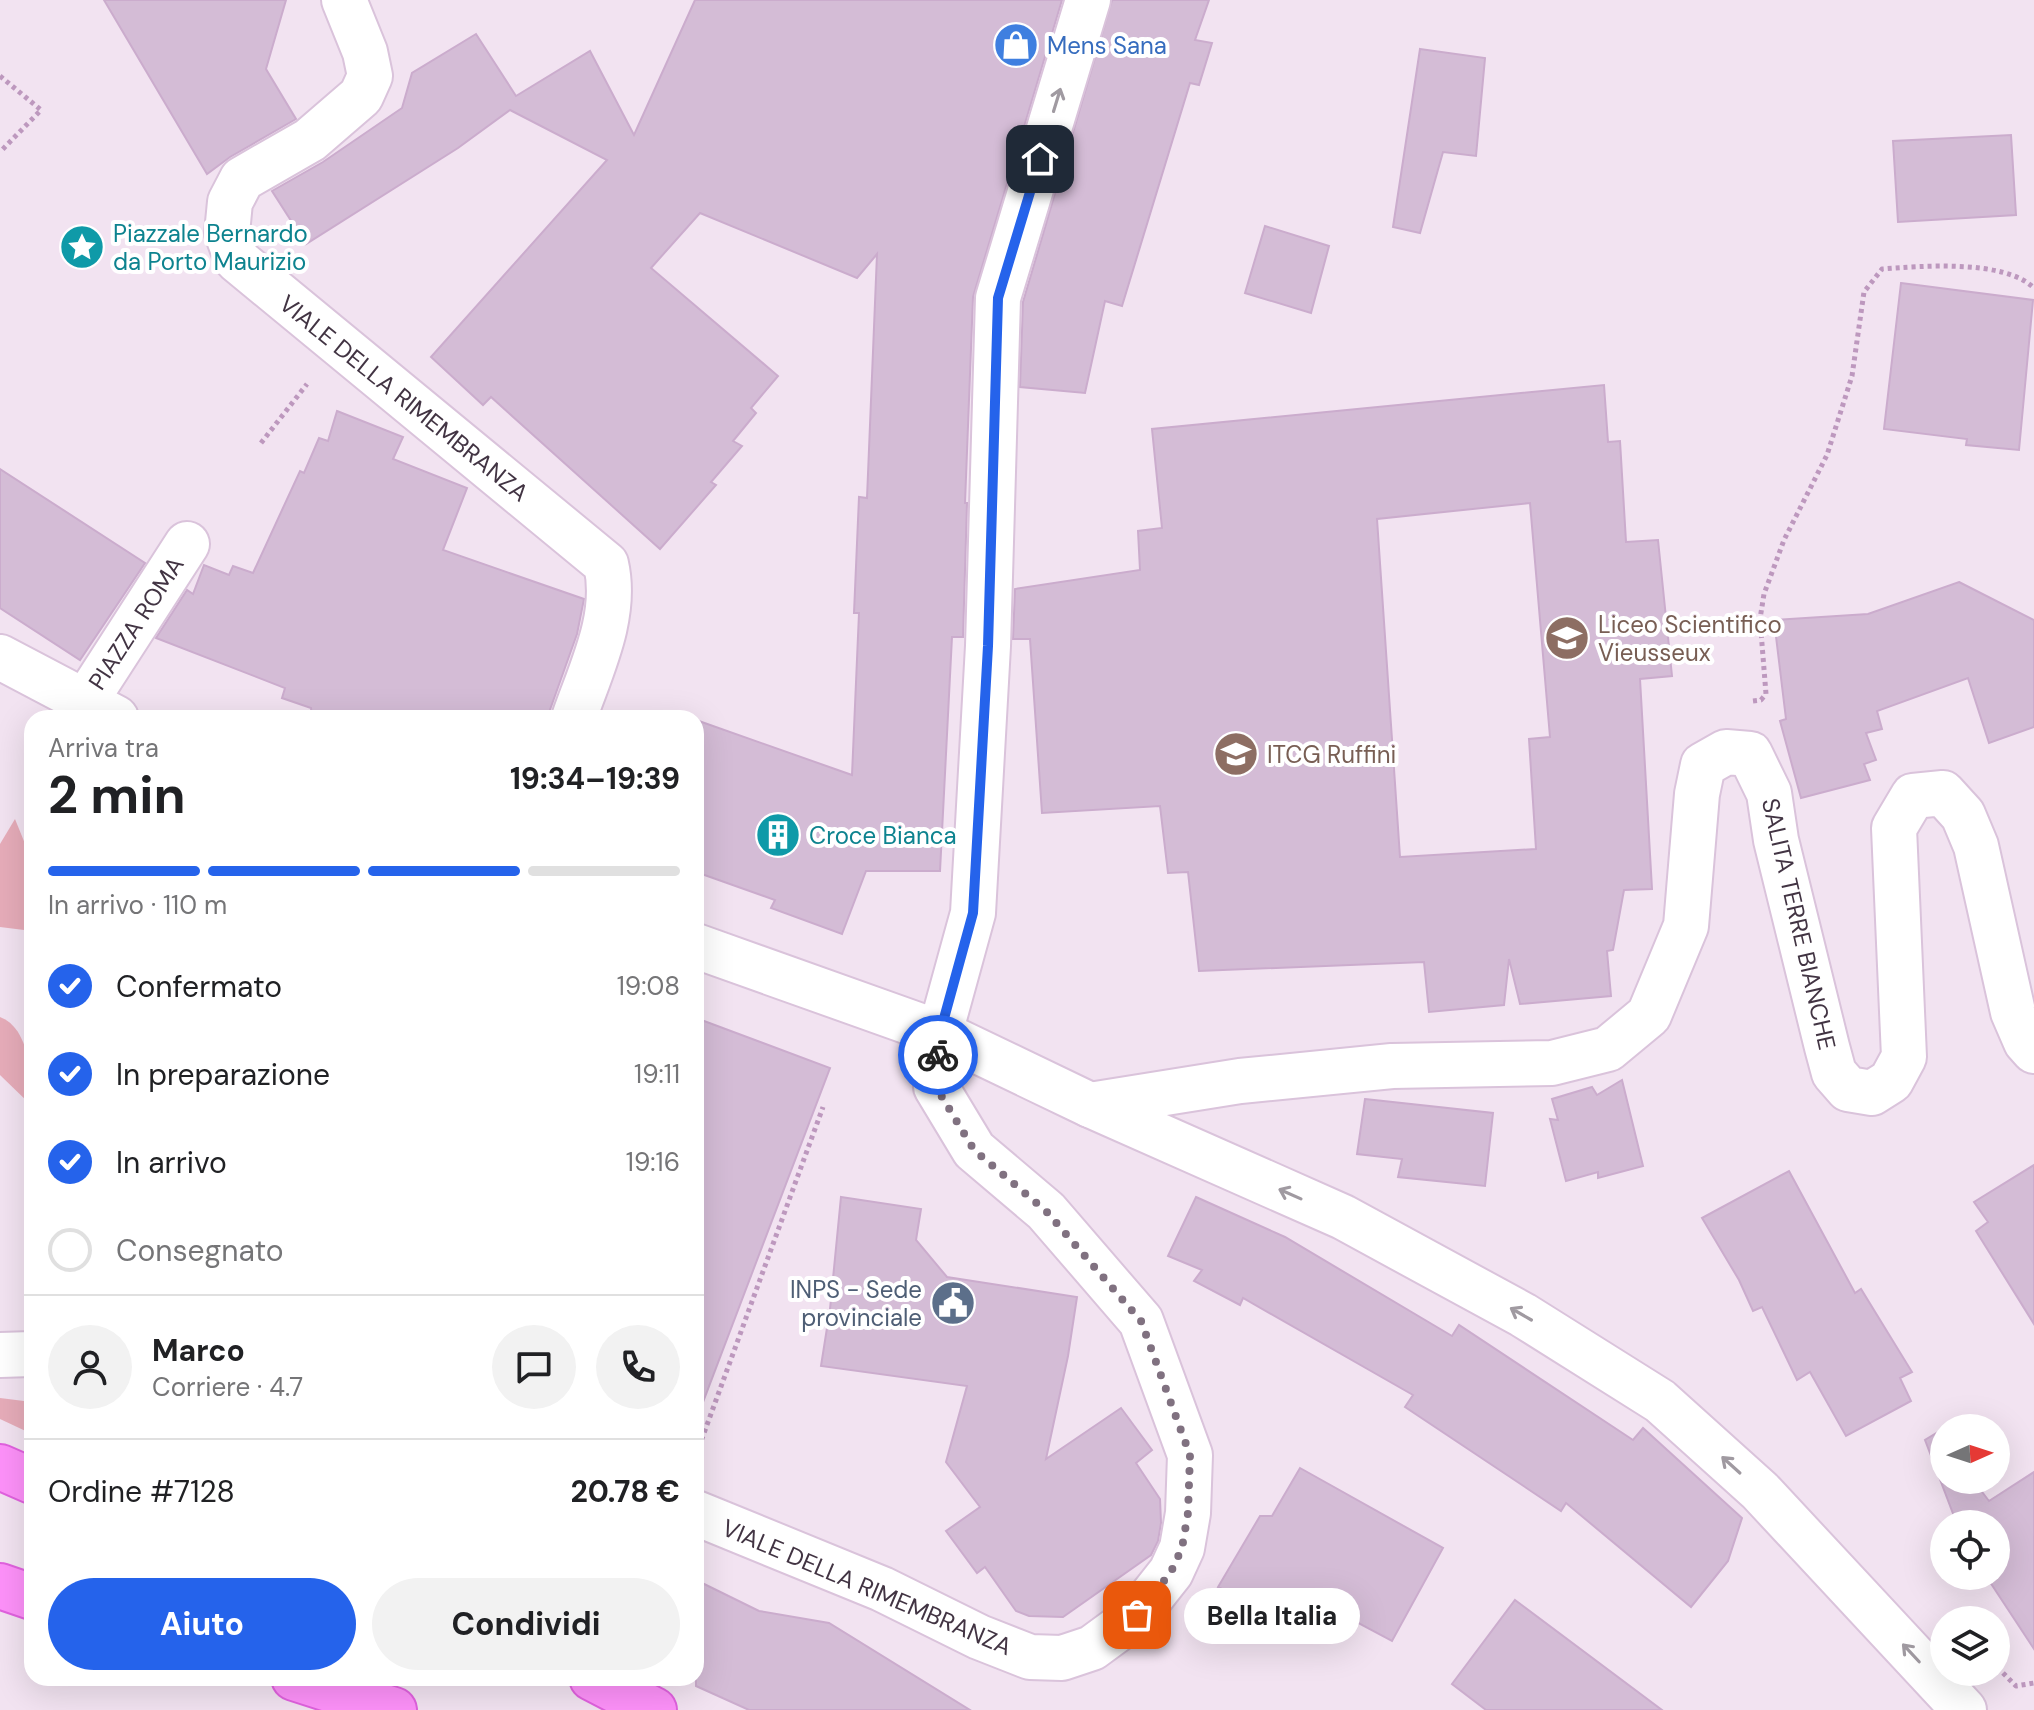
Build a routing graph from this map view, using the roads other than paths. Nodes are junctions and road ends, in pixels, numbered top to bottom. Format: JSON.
{"nodes":[{"id":1,"x":344,"y":0,"type":"edge"},
{"id":2,"x":1088,"y":0,"type":"edge"},
{"id":3,"x":187,"y":544,"type":"dead end"},
{"id":4,"x":0,"y":657,"type":"edge"},
{"id":5,"x":100,"y":710,"type":"edge"},
{"id":6,"x":577,"y":710,"type":"edge"},
{"id":7,"x":704,"y":949,"type":"edge"},
{"id":8,"x":940,"y":1033,"type":"junction"},
{"id":9,"x":2034,"y":1051,"type":"edge"},
{"id":10,"x":1090,"y":1105,"type":"junction"},
{"id":11,"x":24,"y":1354,"type":"edge"},
{"id":12,"x":0,"y":1355,"type":"edge"},
{"id":13,"x":0,"y":1467,"type":"edge"},
{"id":14,"x":24,"y":1478,"type":"edge"},
{"id":15,"x":0,"y":1497,"type":"edge"},
{"id":16,"x":24,"y":1507,"type":"edge"},
{"id":17,"x":704,"y":1516,"type":"edge"},
{"id":18,"x":0,"y":1586,"type":"edge"},
{"id":19,"x":24,"y":1594,"type":"edge"},
{"id":20,"x":319,"y":1686,"type":"edge"},
{"id":21,"x":608,"y":1686,"type":"edge"},
{"id":22,"x":394,"y":1710,"type":"edge"},
{"id":23,"x":654,"y":1710,"type":"edge"},
{"id":24,"x":1964,"y":1710,"type":"edge"}],
"edges":[{"from":1,"to":6,"type":"street","name":"VIALE DELLA RIMEMBRANZA"},
{"from":8,"to":2,"type":"street","name":"VIALE DELLA RIMEMBRANZA","one_way":true},
{"from":3,"to":5,"type":"street","name":"PIAZZA ROMA"},
{"from":4,"to":5,"type":"street","name":"PIAZZA ROMA"},
{"from":7,"to":8,"type":"street"},
{"from":8,"to":10,"type":"street"},
{"from":8,"to":17,"type":"street","name":"VIALE DELLA RIMEMBRANZA"},
{"from":9,"to":10,"type":"street","name":"SALITA TERRE BIANCHE"},
{"from":24,"to":10,"type":"street","one_way":true},
{"from":11,"to":12,"type":"street"},
{"from":13,"to":14,"type":"main road"},
{"from":15,"to":16,"type":"main road"},
{"from":18,"to":19,"type":"main road"},
{"from":20,"to":22,"type":"main road"},
{"from":21,"to":23,"type":"main road"}]}
